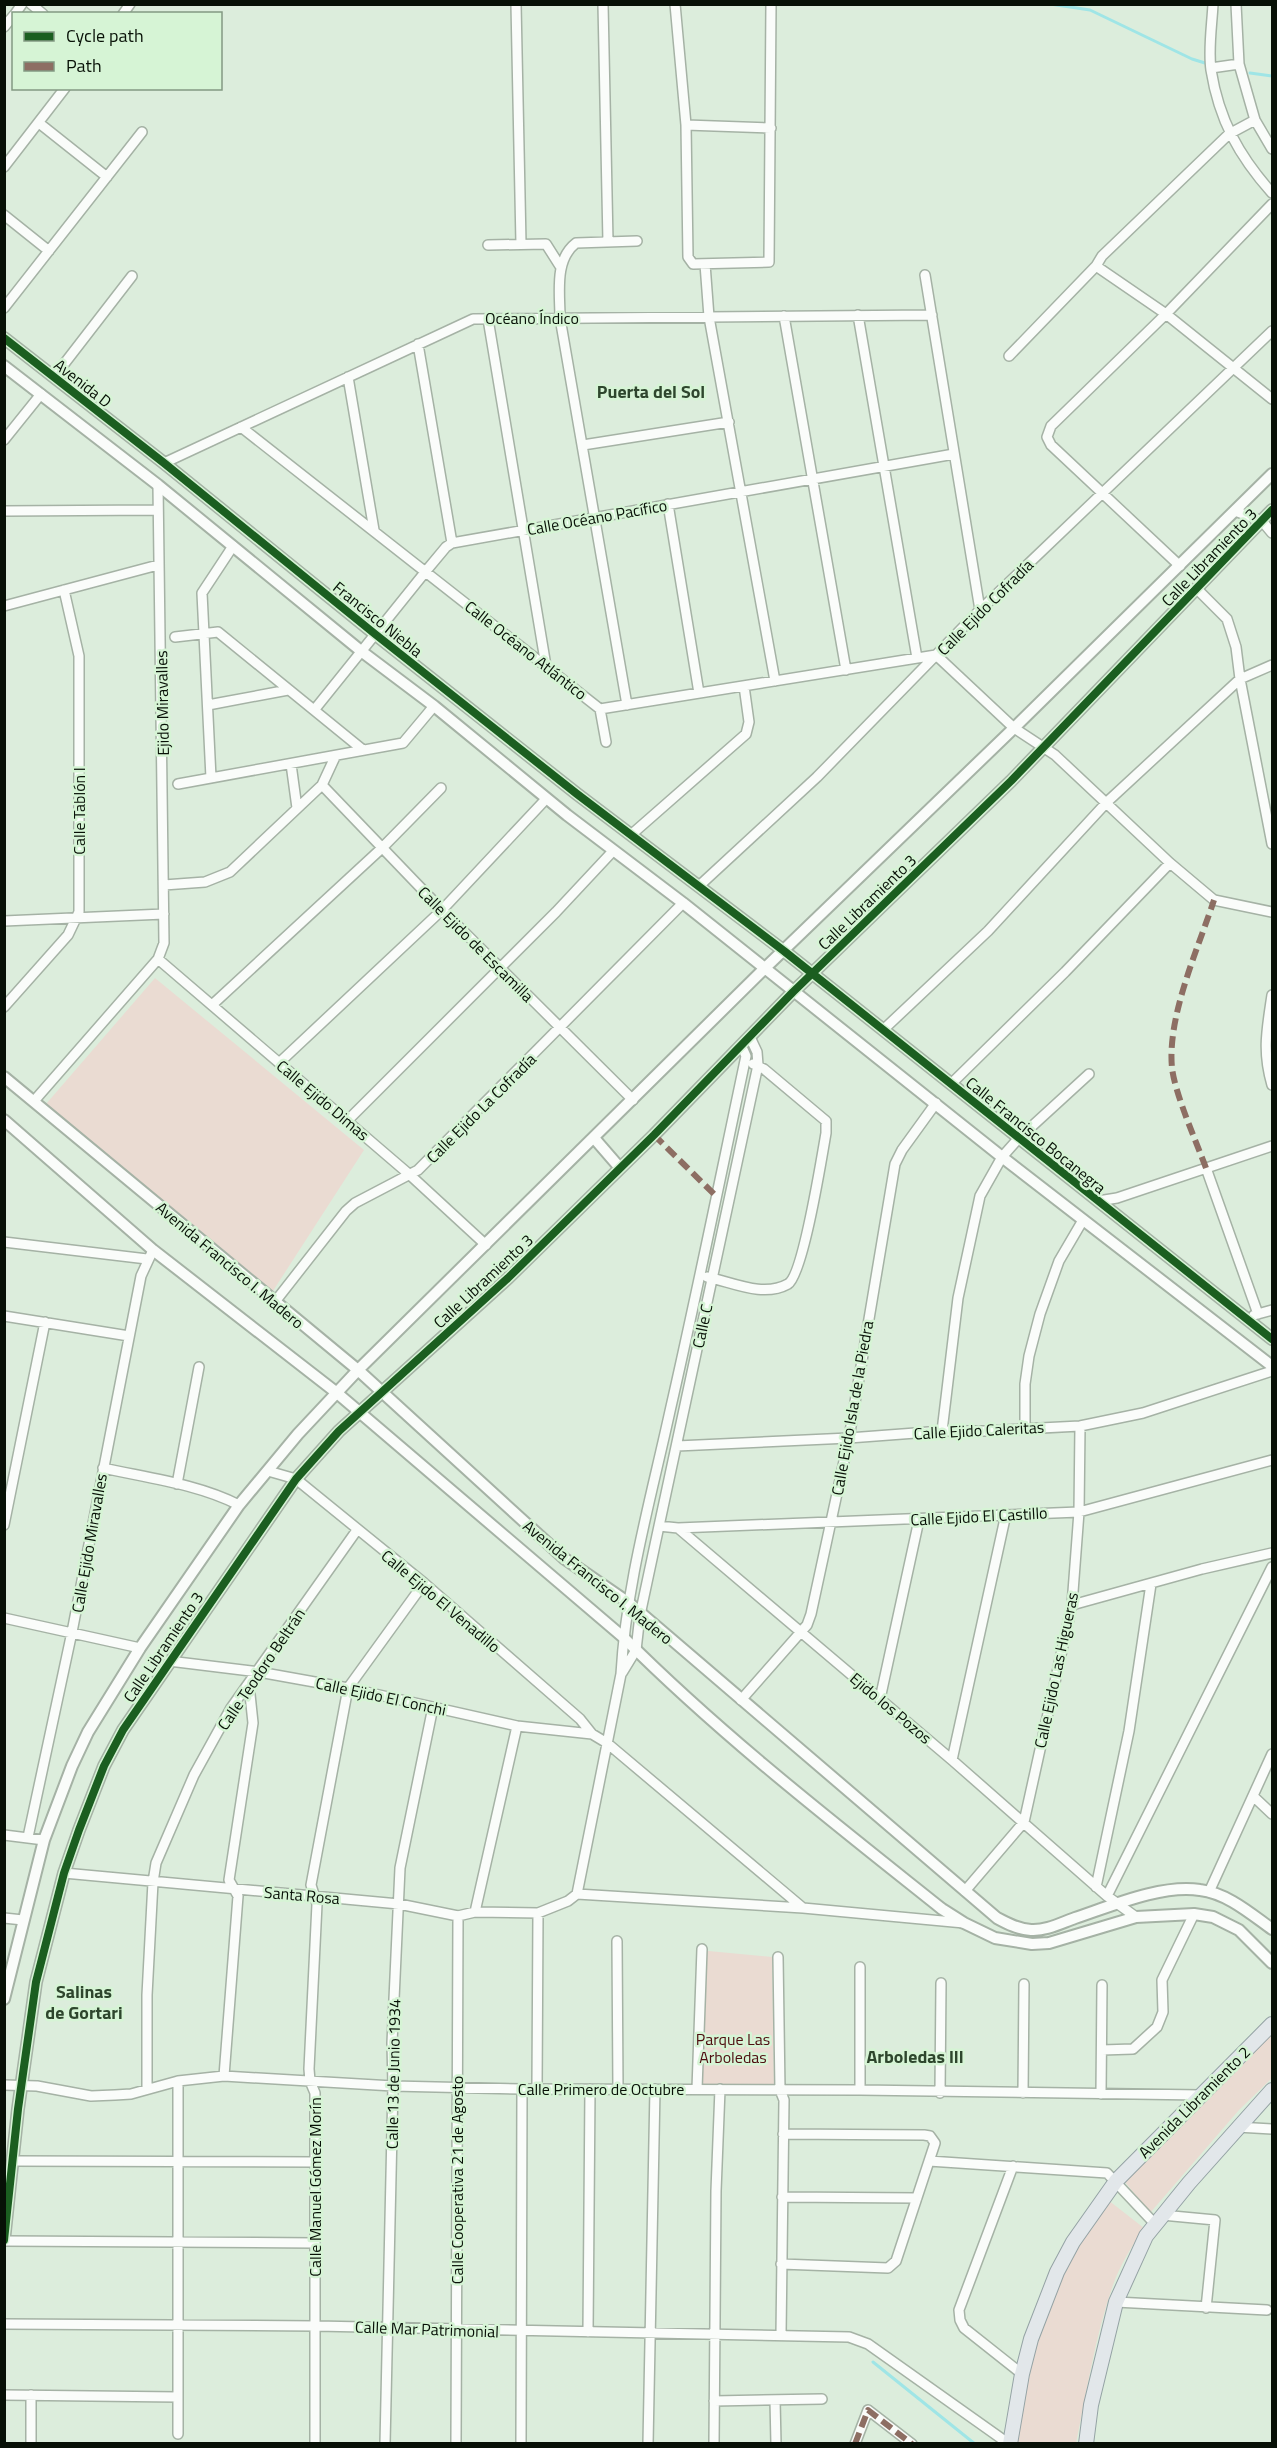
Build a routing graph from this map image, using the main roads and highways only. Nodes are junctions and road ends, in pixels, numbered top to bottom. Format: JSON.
{"nodes":[{"id":1,"x":1272,"y":2024,"type":"edge"},
{"id":2,"x":1272,"y":2090,"type":"edge"},
{"id":3,"x":1087,"y":2441,"type":"edge"},
{"id":4,"x":1010,"y":2444,"type":"edge"}],
"edges":[{"from":1,"to":4,"type":"main road","name":"Avenida Libramiento 2"},
{"from":2,"to":3,"type":"main road"}]}
